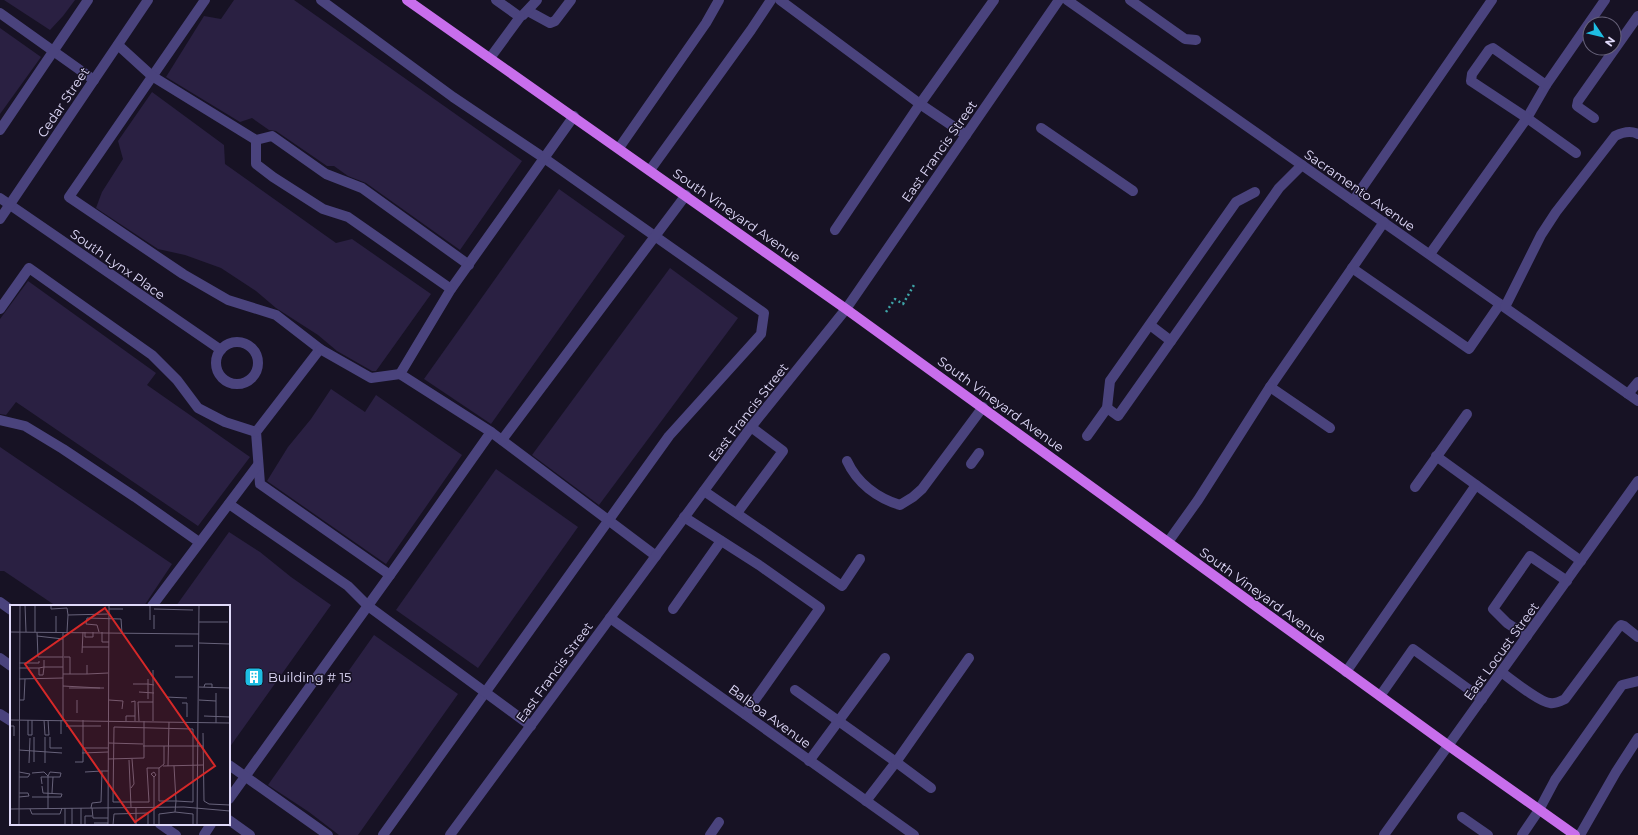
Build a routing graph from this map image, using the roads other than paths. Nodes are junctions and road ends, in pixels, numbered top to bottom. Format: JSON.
{"nodes":[{"id":1,"x":88,"y":0,"type":"edge"},
{"id":2,"x":148,"y":0,"type":"edge"},
{"id":3,"x":205,"y":0,"type":"edge"},
{"id":4,"x":321,"y":0,"type":"edge"},
{"id":5,"x":407,"y":0,"type":"edge"},
{"id":6,"x":496,"y":0,"type":"edge"},
{"id":7,"x":537,"y":0,"type":"edge"},
{"id":8,"x":571,"y":0,"type":"edge"},
{"id":9,"x":720,"y":0,"type":"edge"},
{"id":10,"x":771,"y":0,"type":"edge"},
{"id":11,"x":780,"y":0,"type":"edge"},
{"id":12,"x":994,"y":0,"type":"edge"},
{"id":13,"x":1059,"y":0,"type":"edge"},
{"id":14,"x":1067,"y":0,"type":"edge"},
{"id":15,"x":1130,"y":0,"type":"edge"},
{"id":16,"x":1492,"y":0,"type":"edge"},
{"id":17,"x":1605,"y":0,"type":"edge"},
{"id":18,"x":0,"y":13,"type":"edge"},
{"id":19,"x":524,"y":14,"type":"junction"},
{"id":20,"x":1638,"y":16,"type":"edge"},
{"id":21,"x":1196,"y":40,"type":"dead end"},
{"id":22,"x":118,"y":45,"type":"junction"},
{"id":23,"x":54,"y":51,"type":"junction"},
{"id":24,"x":490,"y":58,"type":"junction"},
{"id":25,"x":152,"y":76,"type":"junction"},
{"id":26,"x":94,"y":80,"type":"junction"},
{"id":27,"x":1546,"y":84,"type":"junction"},
{"id":28,"x":920,"y":104,"type":"junction"},
{"id":29,"x":574,"y":116,"type":"junction"},
{"id":30,"x":1527,"y":118,"type":"junction"},
{"id":31,"x":1594,"y":118,"type":"dead end"},
{"id":32,"x":1041,"y":128,"type":"dead end"},
{"id":33,"x":0,"y":130,"type":"edge"},
{"id":34,"x":1638,"y":134,"type":"edge"},
{"id":35,"x":966,"y":135,"type":"junction"},
{"id":36,"x":256,"y":140,"type":"junction"},
{"id":37,"x":619,"y":148,"type":"junction"},
{"id":38,"x":1576,"y":153,"type":"dead end"},
{"id":39,"x":544,"y":158,"type":"junction"},
{"id":40,"x":1302,"y":165,"type":"junction"},
{"id":41,"x":650,"y":170,"type":"junction"},
{"id":42,"x":1133,"y":191,"type":"dead end"},
{"id":43,"x":1255,"y":192,"type":"dead end"},
{"id":44,"x":686,"y":195,"type":"junction"},
{"id":45,"x":0,"y":198,"type":"edge"},
{"id":46,"x":1353,"y":201,"type":"junction"},
{"id":47,"x":10,"y":205,"type":"junction"},
{"id":48,"x":0,"y":219,"type":"edge"},
{"id":49,"x":1384,"y":222,"type":"junction"},
{"id":50,"x":835,"y":230,"type":"dead end"},
{"id":51,"x":655,"y":237,"type":"junction"},
{"id":52,"x":1430,"y":254,"type":"junction"},
{"id":53,"x":469,"y":265,"type":"junction"},
{"id":54,"x":1352,"y":268,"type":"junction"},
{"id":55,"x":451,"y":289,"type":"junction"},
{"id":56,"x":1502,"y":306,"type":"junction"},
{"id":57,"x":0,"y":309,"type":"edge"},
{"id":58,"x":846,"y":309,"type":"junction"},
{"id":59,"x":1150,"y":325,"type":"junction"},
{"id":60,"x":1171,"y":341,"type":"junction"},
{"id":61,"x":320,"y":349,"type":"junction"},
{"id":62,"x":221,"y":350,"type":"junction"},
{"id":63,"x":400,"y":374,"type":"junction"},
{"id":64,"x":1638,"y":382,"type":"edge"},
{"id":65,"x":1270,"y":387,"type":"junction"},
{"id":66,"x":1628,"y":394,"type":"junction"},
{"id":67,"x":1638,"y":401,"type":"edge"},
{"id":68,"x":983,"y":408,"type":"junction"},
{"id":69,"x":1107,"y":408,"type":"junction"},
{"id":70,"x":1467,"y":414,"type":"dead end"},
{"id":71,"x":0,"y":420,"type":"edge"},
{"id":72,"x":751,"y":427,"type":"junction"},
{"id":73,"x":1330,"y":428,"type":"dead end"},
{"id":74,"x":256,"y":432,"type":"junction"},
{"id":75,"x":491,"y":432,"type":"junction"},
{"id":76,"x":1088,"y":436,"type":"dead end"},
{"id":77,"x":502,"y":440,"type":"junction"},
{"id":78,"x":979,"y":453,"type":"dead end"},
{"id":79,"x":1436,"y":456,"type":"junction"},
{"id":80,"x":847,"y":461,"type":"dead end"},
{"id":81,"x":971,"y":464,"type":"dead end"},
{"id":82,"x":258,"y":465,"type":"junction"},
{"id":83,"x":1638,"y":481,"type":"edge"},
{"id":84,"x":1476,"y":485,"type":"junction"},
{"id":85,"x":1415,"y":487,"type":"dead end"},
{"id":86,"x":704,"y":490,"type":"junction"},
{"id":87,"x":229,"y":504,"type":"junction"},
{"id":88,"x":737,"y":513,"type":"junction"},
{"id":89,"x":684,"y":517,"type":"junction"},
{"id":90,"x":608,"y":522,"type":"junction"},
{"id":91,"x":721,"y":540,"type":"junction"},
{"id":92,"x":199,"y":542,"type":"junction"},
{"id":93,"x":1168,"y":542,"type":"junction"},
{"id":94,"x":656,"y":556,"type":"junction"},
{"id":95,"x":860,"y":559,"type":"dead end"},
{"id":96,"x":1581,"y":561,"type":"junction"},
{"id":97,"x":390,"y":575,"type":"junction"},
{"id":98,"x":1567,"y":581,"type":"junction"},
{"id":99,"x":0,"y":602,"type":"edge"},
{"id":100,"x":153,"y":605,"type":"edge"},
{"id":101,"x":368,"y":606,"type":"junction"},
{"id":102,"x":10,"y":609,"type":"edge"},
{"id":103,"x":673,"y":609,"type":"dead end"},
{"id":104,"x":610,"y":618,"type":"junction"},
{"id":105,"x":1527,"y":636,"type":"junction"},
{"id":106,"x":1638,"y":636,"type":"edge"},
{"id":107,"x":0,"y":658,"type":"edge"},
{"id":108,"x":885,"y":658,"type":"dead end"},
{"id":109,"x":969,"y":658,"type":"dead end"},
{"id":110,"x":10,"y":665,"type":"edge"},
{"id":111,"x":1346,"y":672,"type":"junction"},
{"id":112,"x":1501,"y":672,"type":"junction"},
{"id":113,"x":1638,"y":681,"type":"edge"},
{"id":114,"x":796,"y":690,"type":"dead end"},
{"id":115,"x":486,"y":693,"type":"junction"},
{"id":116,"x":1380,"y":696,"type":"junction"},
{"id":117,"x":1482,"y":699,"type":"junction"},
{"id":118,"x":0,"y":714,"type":"edge"},
{"id":119,"x":744,"y":714,"type":"junction"},
{"id":120,"x":10,"y":720,"type":"edge"},
{"id":121,"x":838,"y":720,"type":"junction"},
{"id":122,"x":531,"y":726,"type":"junction"},
{"id":123,"x":1638,"y":738,"type":"edge"},
{"id":124,"x":1449,"y":746,"type":"junction"},
{"id":125,"x":810,"y":760,"type":"junction"},
{"id":126,"x":896,"y":762,"type":"junction"},
{"id":127,"x":230,"y":766,"type":"edge"},
{"id":128,"x":245,"y":776,"type":"junction"},
{"id":129,"x":931,"y":788,"type":"dead end"},
{"id":130,"x":230,"y":798,"type":"edge"},
{"id":131,"x":866,"y":801,"type":"junction"},
{"id":132,"x":1539,"y":810,"type":"junction"},
{"id":133,"x":1462,"y":817,"type":"dead end"},
{"id":134,"x":230,"y":821,"type":"edge"},
{"id":135,"x":719,"y":822,"type":"dead end"},
{"id":136,"x":161,"y":825,"type":"edge"},
{"id":137,"x":210,"y":825,"type":"edge"},
{"id":138,"x":176,"y":835,"type":"edge"},
{"id":139,"x":204,"y":835,"type":"edge"},
{"id":140,"x":250,"y":835,"type":"edge"},
{"id":141,"x":328,"y":835,"type":"edge"},
{"id":142,"x":383,"y":835,"type":"edge"},
{"id":143,"x":450,"y":835,"type":"edge"},
{"id":144,"x":710,"y":835,"type":"edge"},
{"id":145,"x":914,"y":835,"type":"edge"},
{"id":146,"x":1384,"y":835,"type":"edge"},
{"id":147,"x":1488,"y":835,"type":"edge"},
{"id":148,"x":1522,"y":835,"type":"edge"},
{"id":149,"x":1575,"y":835,"type":"edge"},
{"id":150,"x":1580,"y":835,"type":"edge"}],
"edges":[{"from":1,"to":23,"type":"street"},
{"from":2,"to":22,"type":"street","name":"Cedar Street"},
{"from":3,"to":25,"type":"street"},
{"from":4,"to":39,"type":"street"},
{"from":5,"to":24,"type":"main road","name":"South Vineyard Avenue"},
{"from":6,"to":19,"type":"street"},
{"from":7,"to":19,"type":"street"},
{"from":8,"to":19,"type":"street"},
{"from":9,"to":37,"type":"street"},
{"from":10,"to":41,"type":"street"},
{"from":11,"to":28,"type":"street"},
{"from":12,"to":28,"type":"street"},
{"from":13,"to":35,"type":"street","name":"East Francis Street"},
{"from":14,"to":40,"type":"street","name":"Sacramento Avenue"},
{"from":15,"to":21,"type":"street"},
{"from":16,"to":46,"type":"street"},
{"from":17,"to":27,"type":"street"},
{"from":18,"to":23,"type":"street"},
{"from":19,"to":24,"type":"street"},
{"from":20,"to":31,"type":"street"},
{"from":22,"to":25,"type":"street"},
{"from":22,"to":26,"type":"street","name":"Cedar Street"},
{"from":23,"to":26,"type":"street"},
{"from":23,"to":33,"type":"street"},
{"from":24,"to":29,"type":"main road","name":"South Vineyard Avenue"},
{"from":25,"to":36,"type":"street"},
{"from":25,"to":61,"type":"street"},
{"from":26,"to":47,"type":"street","name":"Cedar Street"},
{"from":27,"to":30,"type":"street"},
{"from":27,"to":30,"type":"street"},
{"from":28,"to":35,"type":"street"},
{"from":28,"to":50,"type":"street"},
{"from":29,"to":37,"type":"main road","name":"South Vineyard Avenue"},
{"from":29,"to":39,"type":"street"},
{"from":30,"to":38,"type":"street"},
{"from":30,"to":52,"type":"street"},
{"from":32,"to":42,"type":"street"},
{"from":34,"to":56,"type":"street"},
{"from":35,"to":58,"type":"street","name":"East Francis Street"},
{"from":36,"to":53,"type":"street"},
{"from":36,"to":55,"type":"street"},
{"from":37,"to":41,"type":"main road","name":"South Vineyard Avenue"},
{"from":39,"to":51,"type":"street"},
{"from":39,"to":53,"type":"street"},
{"from":40,"to":46,"type":"street","name":"Sacramento Avenue"},
{"from":40,"to":60,"type":"street"},
{"from":41,"to":44,"type":"main road","name":"South Vineyard Avenue"},
{"from":43,"to":59,"type":"street"},
{"from":44,"to":51,"type":"street"},
{"from":44,"to":58,"type":"main road","name":"South Vineyard Avenue"},
{"from":45,"to":47,"type":"street","name":"South Lynx Place"},
{"from":46,"to":49,"type":"street","name":"Sacramento Avenue"},
{"from":47,"to":48,"type":"street","name":"Cedar Street"},
{"from":47,"to":62,"type":"street","name":"South Lynx Place"},
{"from":49,"to":52,"type":"street","name":"Sacramento Avenue"},
{"from":49,"to":54,"type":"street"},
{"from":51,"to":77,"type":"street"},
{"from":51,"to":90,"type":"street"},
{"from":52,"to":56,"type":"street","name":"Sacramento Avenue"},
{"from":53,"to":55,"type":"street"},
{"from":54,"to":56,"type":"street"},
{"from":54,"to":65,"type":"street"},
{"from":55,"to":63,"type":"street"},
{"from":56,"to":66,"type":"street","name":"Sacramento Avenue"},
{"from":57,"to":74,"type":"street"},
{"from":58,"to":68,"type":"main road","name":"South Vineyard Avenue"},
{"from":58,"to":72,"type":"street","name":"East Francis Street"},
{"from":59,"to":60,"type":"street"},
{"from":59,"to":69,"type":"street"},
{"from":60,"to":69,"type":"street"},
{"from":61,"to":63,"type":"street"},
{"from":61,"to":74,"type":"street"},
{"from":62,"to":62,"type":"street"},
{"from":63,"to":75,"type":"street"},
{"from":64,"to":66,"type":"street"},
{"from":65,"to":73,"type":"street"},
{"from":65,"to":93,"type":"street"},
{"from":66,"to":67,"type":"street","name":"Sacramento Avenue"},
{"from":68,"to":80,"type":"street"},
{"from":68,"to":93,"type":"main road","name":"South Vineyard Avenue"},
{"from":69,"to":76,"type":"street"},
{"from":70,"to":79,"type":"street"},
{"from":71,"to":92,"type":"street"},
{"from":72,"to":86,"type":"street","name":"East Francis Street"},
{"from":72,"to":88,"type":"street"},
{"from":74,"to":82,"type":"street"},
{"from":75,"to":77,"type":"street"},
{"from":75,"to":97,"type":"street"},
{"from":77,"to":90,"type":"street"},
{"from":78,"to":81,"type":"street"},
{"from":79,"to":84,"type":"street"},
{"from":79,"to":85,"type":"street"},
{"from":82,"to":87,"type":"street"},
{"from":82,"to":97,"type":"street"},
{"from":83,"to":96,"type":"street","name":"East Locust Street"},
{"from":84,"to":96,"type":"street"},
{"from":84,"to":111,"type":"street"},
{"from":86,"to":88,"type":"street"},
{"from":86,"to":89,"type":"street","name":"East Francis Street"},
{"from":87,"to":92,"type":"street"},
{"from":87,"to":101,"type":"street"},
{"from":88,"to":95,"type":"street"},
{"from":89,"to":91,"type":"street"},
{"from":89,"to":94,"type":"street","name":"East Francis Street"},
{"from":90,"to":94,"type":"street"},
{"from":90,"to":115,"type":"street"},
{"from":91,"to":103,"type":"street"},
{"from":91,"to":119,"type":"street"},
{"from":92,"to":100,"type":"street"},
{"from":93,"to":111,"type":"main road","name":"South Vineyard Avenue"},
{"from":94,"to":104,"type":"street","name":"East Francis Street"},
{"from":96,"to":98,"type":"street","name":"East Locust Street"},
{"from":97,"to":101,"type":"street"},
{"from":98,"to":105,"type":"street","name":"East Locust Street"},
{"from":98,"to":105,"type":"street"},
{"from":99,"to":102,"type":"street"},
{"from":101,"to":115,"type":"street"},
{"from":101,"to":128,"type":"street"},
{"from":104,"to":119,"type":"street","name":"Balboa Avenue"},
{"from":104,"to":122,"type":"street","name":"East Francis Street"},
{"from":105,"to":112,"type":"street","name":"East Locust Street"},
{"from":106,"to":112,"type":"street"},
{"from":107,"to":110,"type":"street"},
{"from":108,"to":121,"type":"street"},
{"from":109,"to":126,"type":"street"},
{"from":111,"to":116,"type":"main road","name":"South Vineyard Avenue"},
{"from":112,"to":117,"type":"street","name":"East Locust Street"},
{"from":113,"to":132,"type":"street"},
{"from":114,"to":121,"type":"street"},
{"from":115,"to":122,"type":"street"},
{"from":115,"to":142,"type":"street"},
{"from":116,"to":117,"type":"street"},
{"from":116,"to":124,"type":"main road","name":"South Vineyard Avenue"},
{"from":117,"to":124,"type":"street","name":"East Locust Street"},
{"from":118,"to":120,"type":"street"},
{"from":119,"to":125,"type":"street","name":"Balboa Avenue"},
{"from":121,"to":125,"type":"street"},
{"from":121,"to":126,"type":"street"},
{"from":122,"to":143,"type":"street","name":"East Francis Street"},
{"from":123,"to":150,"type":"street"},
{"from":124,"to":132,"type":"main road","name":"South Vineyard Avenue"},
{"from":124,"to":146,"type":"street","name":"East Locust Street"},
{"from":125,"to":131,"type":"street","name":"Balboa Avenue"},
{"from":126,"to":129,"type":"street"},
{"from":126,"to":131,"type":"street"},
{"from":127,"to":128,"type":"street"},
{"from":128,"to":130,"type":"street"},
{"from":128,"to":141,"type":"street"},
{"from":131,"to":145,"type":"street","name":"Balboa Avenue"},
{"from":132,"to":148,"type":"street"},
{"from":132,"to":149,"type":"main road","name":"South Vineyard Avenue"},
{"from":133,"to":147,"type":"street"},
{"from":134,"to":140,"type":"street"},
{"from":135,"to":144,"type":"street"},
{"from":136,"to":138,"type":"street"},
{"from":137,"to":139,"type":"street"}]}
